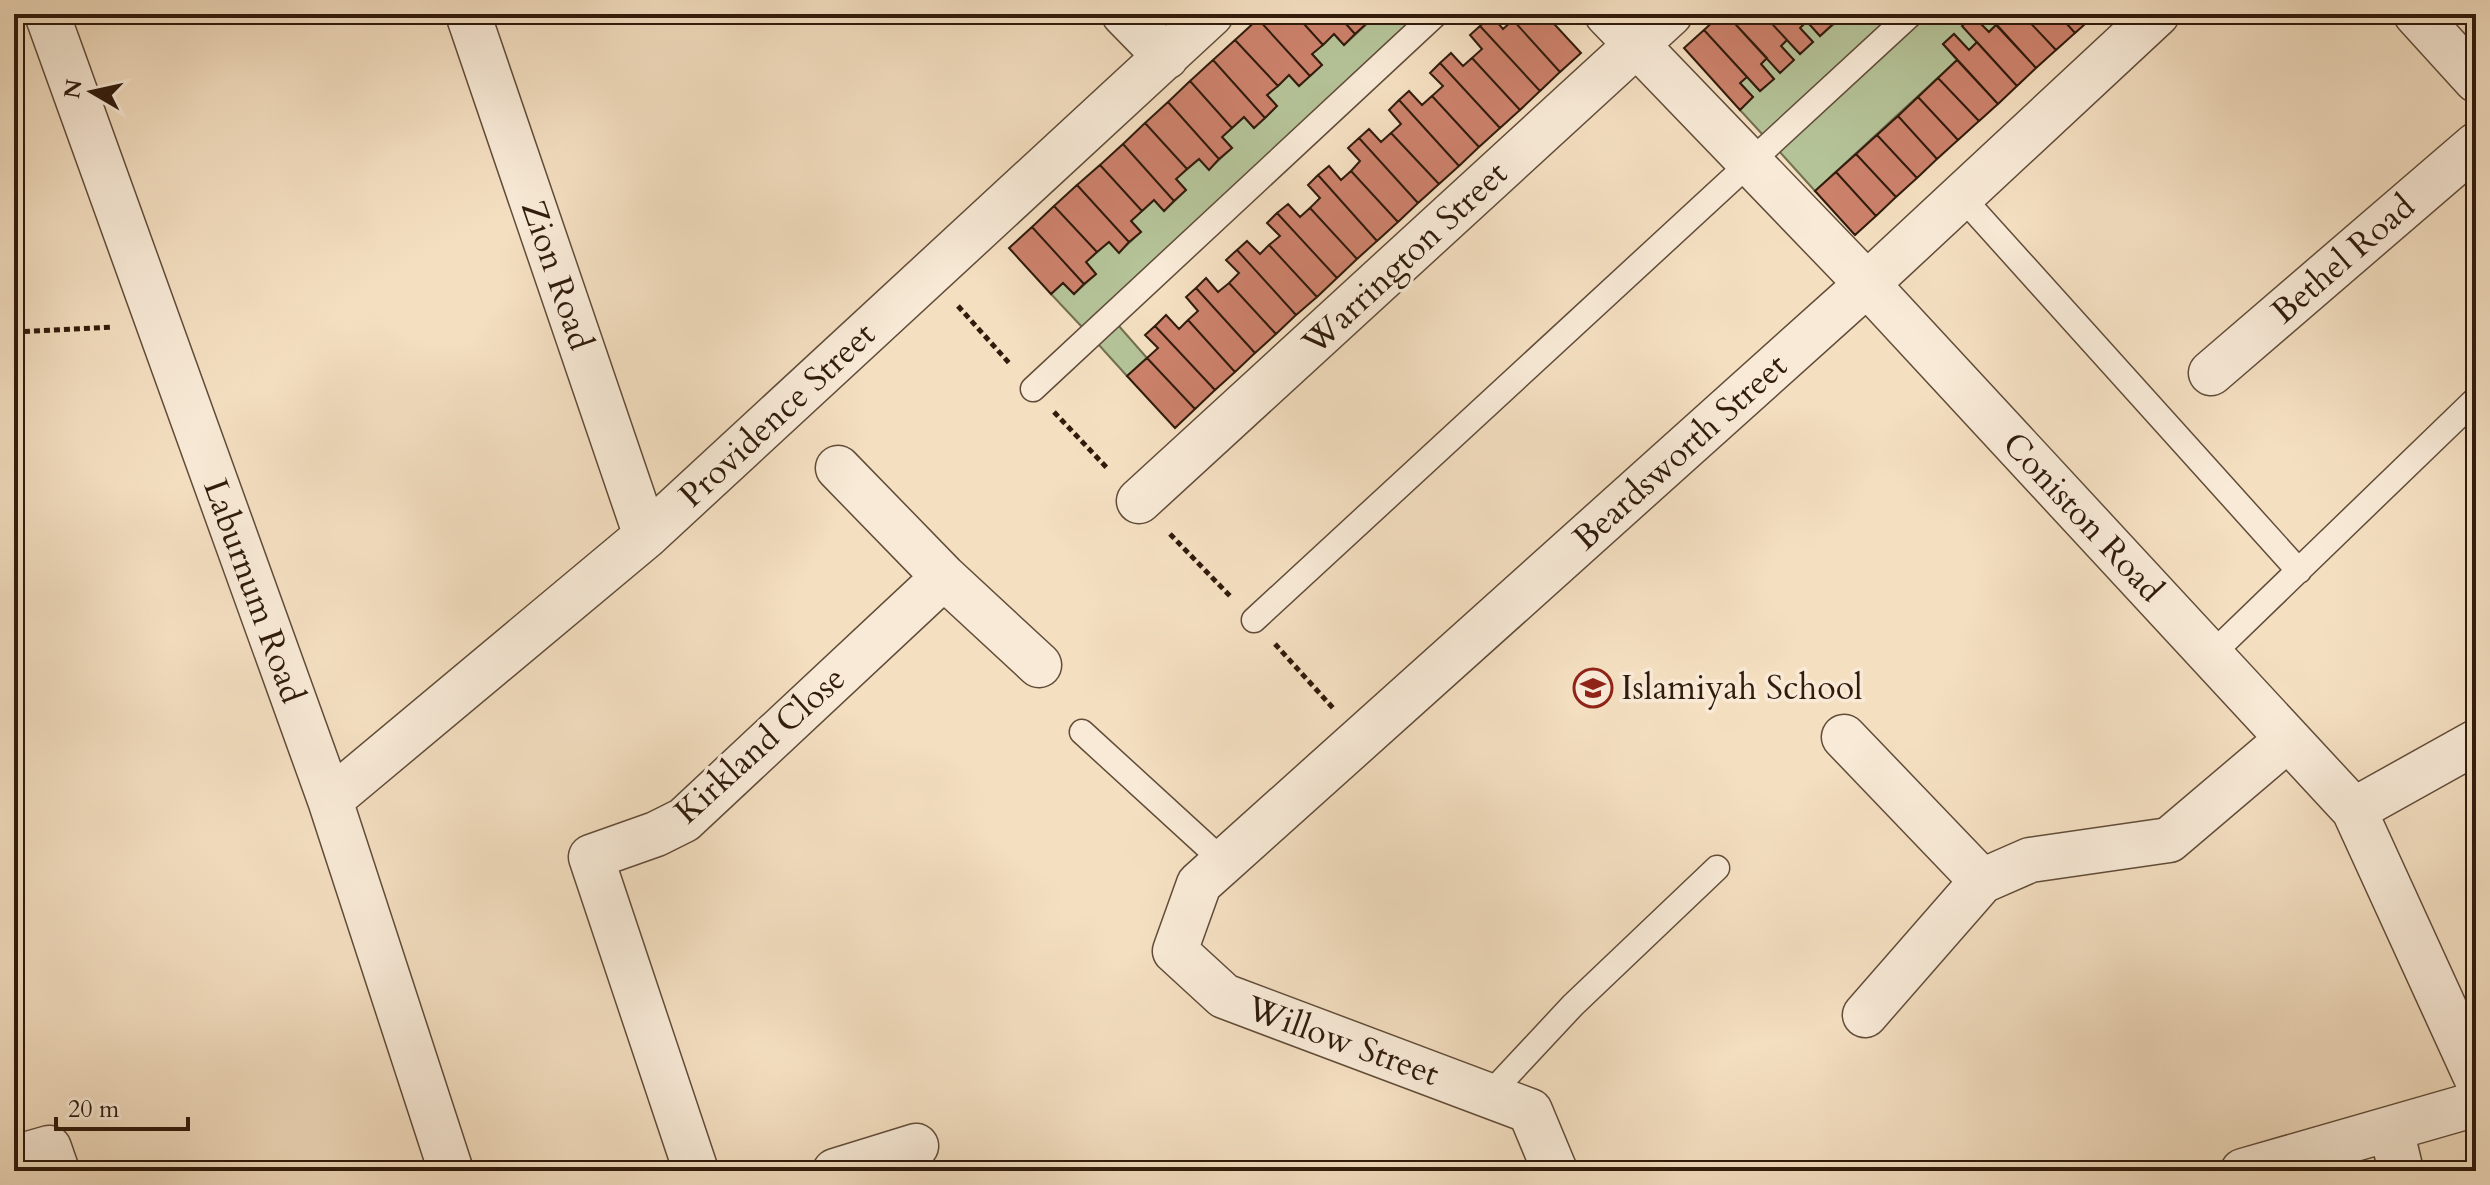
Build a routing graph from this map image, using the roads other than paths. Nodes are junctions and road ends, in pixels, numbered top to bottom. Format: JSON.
{"nodes":[{"id":1,"x":47,"y":14,"type":"edge"},
{"id":2,"x":468,"y":14,"type":"edge"},
{"id":3,"x":1124,"y":14,"type":"edge"},
{"id":4,"x":1211,"y":14,"type":"edge"},
{"id":5,"x":1436,"y":14,"type":"edge"},
{"id":6,"x":1670,"y":14,"type":"edge"},
{"id":7,"x":1911,"y":14,"type":"edge"},
{"id":8,"x":2157,"y":14,"type":"edge"},
{"id":9,"x":2416,"y":14,"type":"edge"},
{"id":10,"x":1622,"y":29,"type":"edge"},
{"id":11,"x":1166,"y":57,"type":"junction"},
{"id":12,"x":2476,"y":80,"type":"edge"},
{"id":13,"x":2476,"y":145,"type":"edge"},
{"id":14,"x":1750,"y":165,"type":"junction"},
{"id":15,"x":1961,"y":196,"type":"junction"},
{"id":16,"x":1867,"y":284,"type":"junction"},
{"id":17,"x":2211,"y":373,"type":"dead end"},
{"id":18,"x":1033,"y":389,"type":"dead end"},
{"id":19,"x":2476,"y":399,"type":"edge"},
{"id":20,"x":838,"y":468,"type":"dead end"},
{"id":21,"x":1139,"y":501,"type":"dead end"},
{"id":22,"x":646,"y":536,"type":"junction"},
{"id":23,"x":2299,"y":571,"type":"junction"},
{"id":24,"x":944,"y":577,"type":"junction"},
{"id":25,"x":1254,"y":620,"type":"dead end"},
{"id":26,"x":2211,"y":655,"type":"junction"},
{"id":27,"x":1039,"y":665,"type":"dead end"},
{"id":28,"x":1082,"y":732,"type":"dead end"},
{"id":29,"x":1844,"y":737,"type":"dead end"},
{"id":30,"x":2288,"y":739,"type":"junction"},
{"id":31,"x":2476,"y":742,"type":"edge"},
{"id":32,"x":330,"y":800,"type":"junction"},
{"id":33,"x":2354,"y":810,"type":"junction"},
{"id":34,"x":1717,"y":868,"type":"dead end"},
{"id":35,"x":1212,"y":873,"type":"junction"},
{"id":36,"x":1982,"y":881,"type":"junction"},
{"id":37,"x":1865,"y":1015,"type":"dead end"},
{"id":38,"x":2476,"y":1077,"type":"edge"},
{"id":39,"x":1489,"y":1095,"type":"junction"},
{"id":40,"x":2476,"y":1104,"type":"edge"},
{"id":41,"x":2391,"y":1129,"type":"junction"},
{"id":42,"x":916,"y":1146,"type":"dead end"},
{"id":43,"x":14,"y":1158,"type":"edge"},
{"id":44,"x":57,"y":1171,"type":"edge"},
{"id":45,"x":451,"y":1171,"type":"edge"},
{"id":46,"x":696,"y":1171,"type":"edge"},
{"id":47,"x":835,"y":1171,"type":"edge"},
{"id":48,"x":1555,"y":1171,"type":"edge"},
{"id":49,"x":2243,"y":1171,"type":"edge"},
{"id":50,"x":2401,"y":1171,"type":"edge"}],
"edges":[{"from":1,"to":32,"type":"street","name":"Laburnum Road"},
{"from":2,"to":22,"type":"street","name":"Zion Road"},
{"from":3,"to":11,"type":"street"},
{"from":4,"to":11,"type":"street","name":"Providence Street"},
{"from":5,"to":18,"type":"lane"},
{"from":6,"to":10,"type":"street","name":"Warrington Street"},
{"from":7,"to":14,"type":"lane"},
{"from":8,"to":15,"type":"street","name":"Beardsworth Street"},
{"from":9,"to":12,"type":"street"},
{"from":10,"to":14,"type":"street","name":"Coniston Road"},
{"from":10,"to":21,"type":"street","name":"Warrington Street"},
{"from":11,"to":22,"type":"street","name":"Providence Street"},
{"from":13,"to":17,"type":"street","name":"Bethel Road"},
{"from":14,"to":16,"type":"street","name":"Coniston Road"},
{"from":14,"to":25,"type":"lane"},
{"from":15,"to":16,"type":"street","name":"Beardsworth Street"},
{"from":15,"to":23,"type":"lane"},
{"from":16,"to":26,"type":"street","name":"Coniston Road"},
{"from":16,"to":35,"type":"street","name":"Beardsworth Street"},
{"from":19,"to":23,"type":"lane"},
{"from":20,"to":24,"type":"street"},
{"from":22,"to":32,"type":"street","name":"Providence Street"},
{"from":23,"to":26,"type":"lane"},
{"from":24,"to":27,"type":"street"},
{"from":24,"to":46,"type":"street","name":"Kirkland Close"},
{"from":26,"to":30,"type":"street","name":"Coniston Road"},
{"from":28,"to":35,"type":"lane"},
{"from":29,"to":36,"type":"street"},
{"from":30,"to":33,"type":"street","name":"Coniston Road"},
{"from":30,"to":36,"type":"street"},
{"from":31,"to":33,"type":"street"},
{"from":32,"to":45,"type":"street","name":"Laburnum Road"},
{"from":33,"to":38,"type":"street","name":"Coniston Road"},
{"from":34,"to":39,"type":"lane"},
{"from":35,"to":39,"type":"street","name":"Willow Street"},
{"from":36,"to":37,"type":"street"},
{"from":39,"to":48,"type":"street","name":"Willow Street"},
{"from":40,"to":41,"type":"street"},
{"from":41,"to":49,"type":"street"},
{"from":41,"to":50,"type":"street"},
{"from":42,"to":47,"type":"street"},
{"from":43,"to":44,"type":"street"}]}
